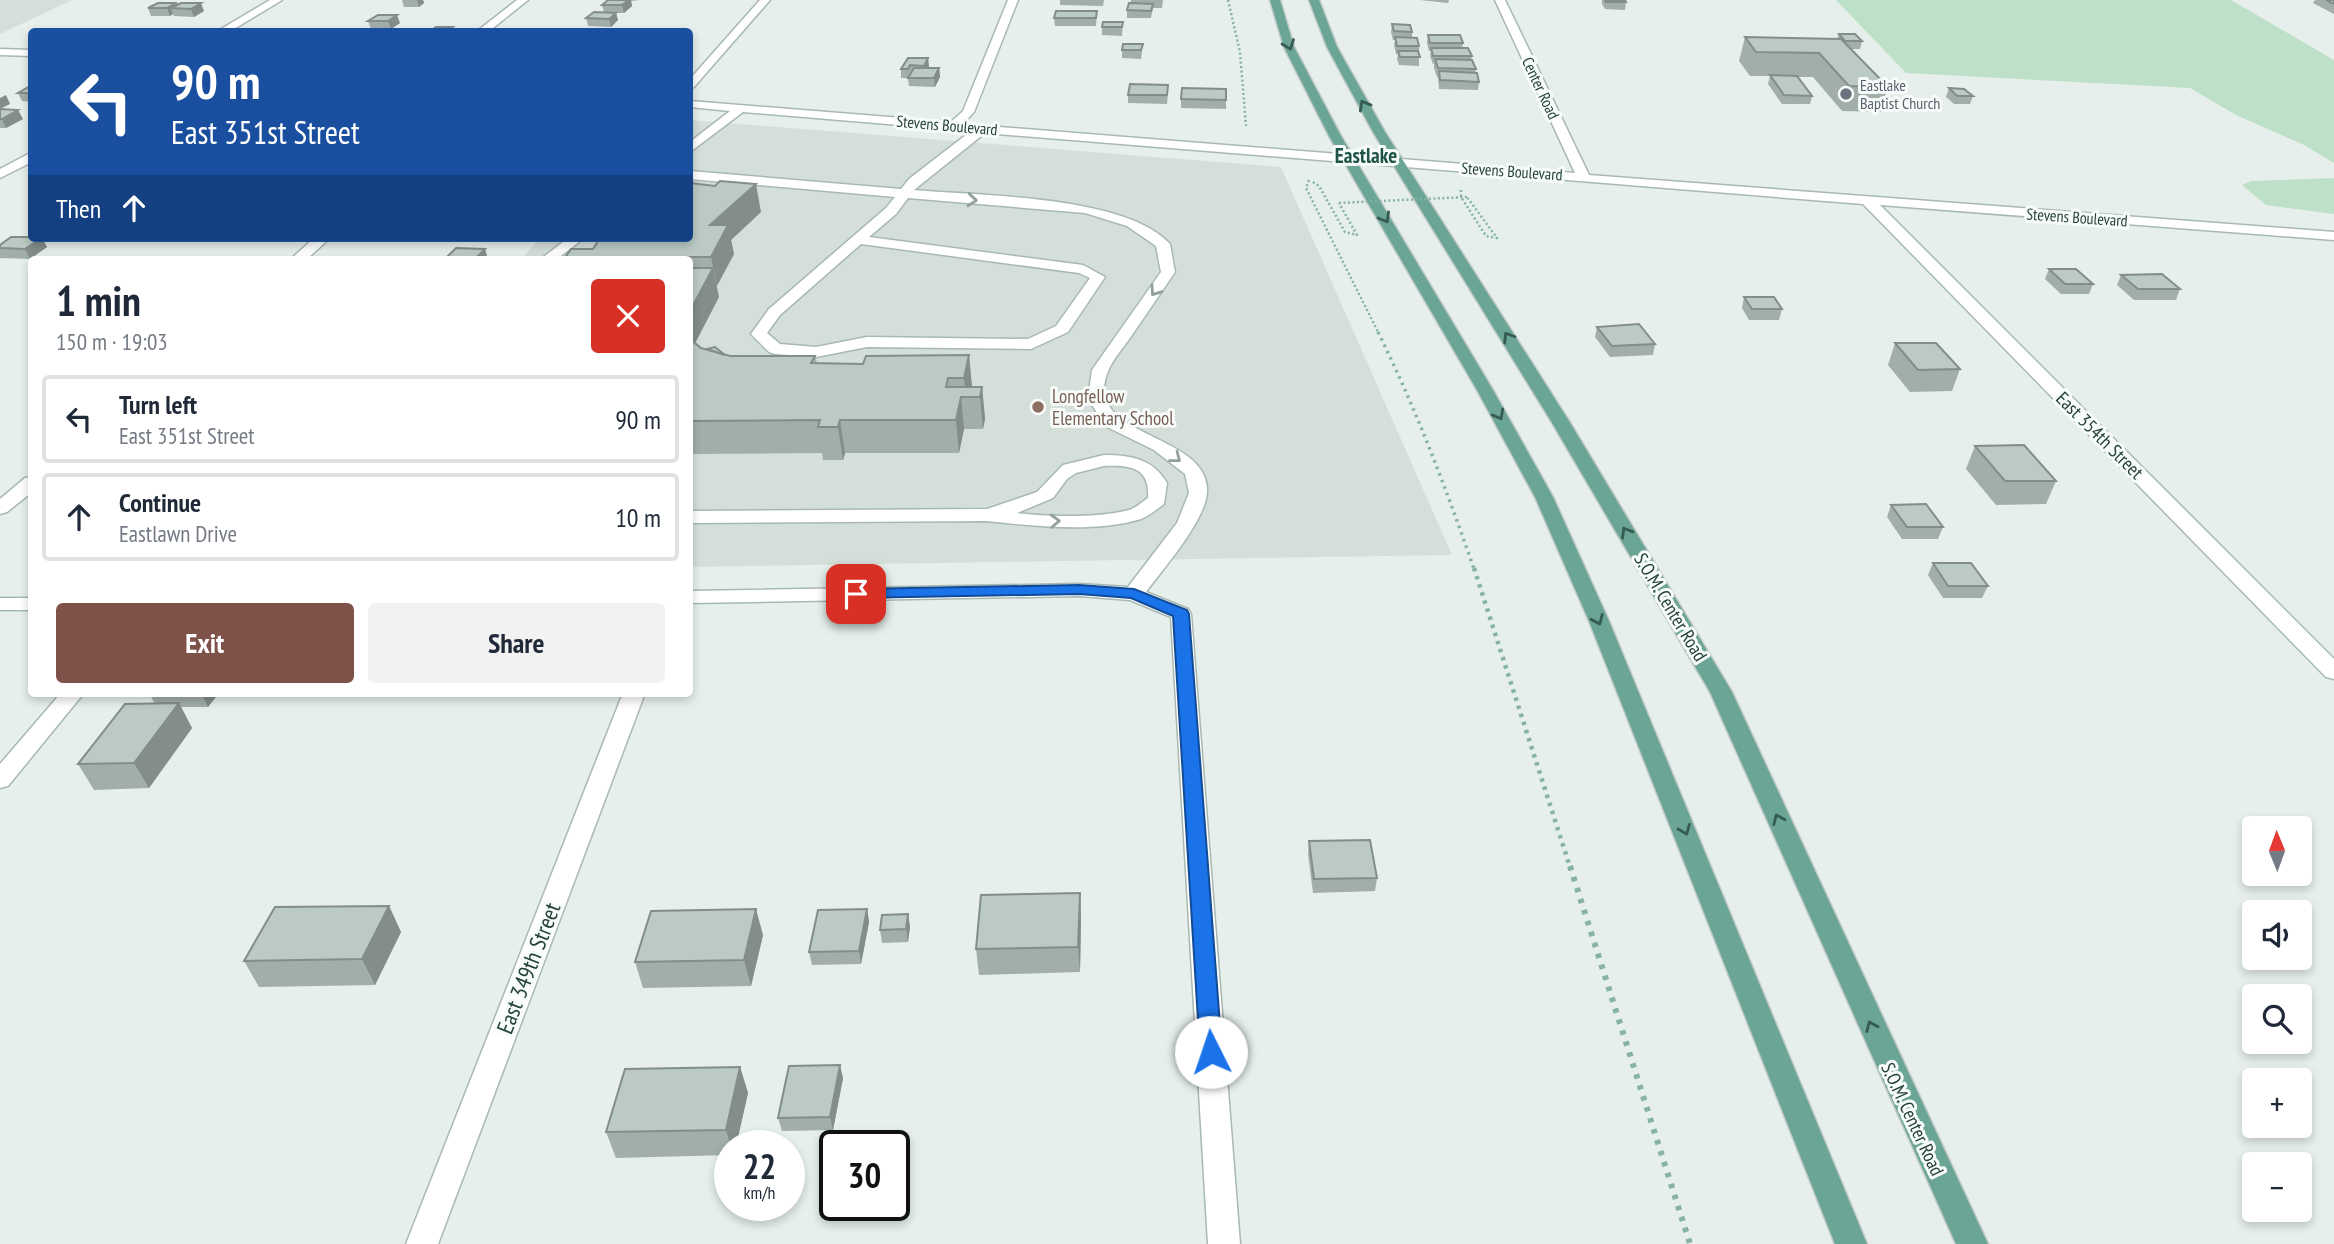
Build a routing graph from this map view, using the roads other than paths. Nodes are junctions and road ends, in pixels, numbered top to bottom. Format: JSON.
{"nodes":[{"id":1,"x":277,"y":0,"type":"edge"},
{"id":2,"x":523,"y":0,"type":"edge"},
{"id":3,"x":765,"y":0,"type":"edge"},
{"id":4,"x":1013,"y":0,"type":"edge"},
{"id":5,"x":1275,"y":0,"type":"edge"},
{"id":6,"x":1314,"y":0,"type":"edge"},
{"id":7,"x":1500,"y":0,"type":"edge"},
{"id":8,"x":228,"y":28,"type":"edge"},
{"id":9,"x":486,"y":28,"type":"edge"},
{"id":10,"x":0,"y":52,"type":"edge"},
{"id":11,"x":28,"y":53,"type":"edge"},
{"id":12,"x":693,"y":82,"type":"edge"},
{"id":13,"x":693,"y":104,"type":"edge"},
{"id":14,"x":741,"y":108,"type":"junction"},
{"id":15,"x":956,"y":125,"type":"junction"},
{"id":16,"x":983,"y":128,"type":"junction"},
{"id":17,"x":693,"y":146,"type":"edge"},
{"id":18,"x":28,"y":158,"type":"edge"},
{"id":19,"x":1350,"y":160,"type":"junction"},
{"id":20,"x":1400,"y":163,"type":"junction"},
{"id":21,"x":0,"y":174,"type":"edge"},
{"id":22,"x":693,"y":175,"type":"edge"},
{"id":23,"x":1583,"y":176,"type":"junction"},
{"id":24,"x":904,"y":194,"type":"junction"},
{"id":25,"x":1866,"y":200,"type":"junction"},
{"id":26,"x":2334,"y":236,"type":"edge"},
{"id":27,"x":859,"y":240,"type":"junction"},
{"id":28,"x":318,"y":242,"type":"edge"},
{"id":29,"x":571,"y":242,"type":"edge"},
{"id":30,"x":302,"y":256,"type":"edge"},
{"id":31,"x":552,"y":256,"type":"edge"},
{"id":32,"x":28,"y":485,"type":"edge"},
{"id":33,"x":0,"y":508,"type":"edge"},
{"id":34,"x":987,"y":515,"type":"junction"},
{"id":35,"x":693,"y":517,"type":"edge"},
{"id":36,"x":1134,"y":594,"type":"junction"},
{"id":37,"x":693,"y":597,"type":"edge"},
{"id":38,"x":0,"y":604,"type":"edge"},
{"id":39,"x":28,"y":604,"type":"edge"},
{"id":40,"x":2334,"y":672,"type":"edge"},
{"id":41,"x":70,"y":697,"type":"edge"},
{"id":42,"x":632,"y":697,"type":"edge"},
{"id":43,"x":0,"y":780,"type":"edge"},
{"id":44,"x":422,"y":1244,"type":"edge"},
{"id":45,"x":1224,"y":1244,"type":"edge"},
{"id":46,"x":1851,"y":1244,"type":"edge"},
{"id":47,"x":1972,"y":1244,"type":"edge"}],
"edges":[{"from":1,"to":8,"type":"street"},
{"from":2,"to":9,"type":"street"},
{"from":3,"to":12,"type":"street"},
{"from":4,"to":15,"type":"street"},
{"from":5,"to":19,"type":"main road","one_way":true},
{"from":20,"to":6,"type":"main road","name":"S.O.M. Center Road","one_way":true},
{"from":7,"to":23,"type":"street","name":"Center Road"},
{"from":10,"to":11,"type":"street"},
{"from":13,"to":14,"type":"street","name":"Stevens Boulevard"},
{"from":14,"to":15,"type":"street","name":"Stevens Boulevard"},
{"from":14,"to":17,"type":"street"},
{"from":15,"to":16,"type":"street","name":"Stevens Boulevard"},
{"from":16,"to":19,"type":"street","name":"Stevens Boulevard"},
{"from":16,"to":24,"type":"street"},
{"from":18,"to":21,"type":"street"},
{"from":19,"to":20,"type":"street","name":"Stevens Boulevard"},
{"from":19,"to":46,"type":"main road","one_way":true},
{"from":20,"to":23,"type":"street","name":"Stevens Boulevard"},
{"from":47,"to":20,"type":"main road","name":"S.O.M. Center Road","one_way":true},
{"from":22,"to":24,"type":"street"},
{"from":23,"to":25,"type":"street","name":"Stevens Boulevard"},
{"from":24,"to":27,"type":"street"},
{"from":24,"to":36,"type":"street","one_way":true},
{"from":25,"to":26,"type":"street","name":"Stevens Boulevard"},
{"from":25,"to":40,"type":"street","name":"East 354th Street"},
{"from":27,"to":27,"type":"street"},
{"from":28,"to":30,"type":"street"},
{"from":29,"to":31,"type":"street"},
{"from":32,"to":33,"type":"street"},
{"from":34,"to":34,"type":"street","one_way":true},
{"from":34,"to":35,"type":"street"},
{"from":36,"to":37,"type":"street"},
{"from":36,"to":45,"type":"street"},
{"from":38,"to":39,"type":"street"},
{"from":41,"to":43,"type":"street"},
{"from":42,"to":44,"type":"street","name":"East 349th Street"}]}
